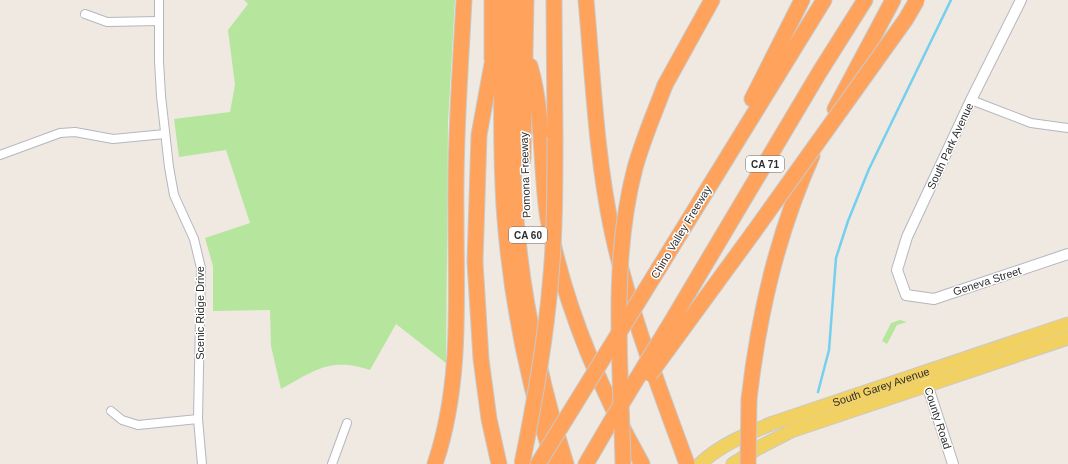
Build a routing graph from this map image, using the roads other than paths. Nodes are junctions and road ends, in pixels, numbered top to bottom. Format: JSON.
{"nodes":[{"id":1,"x":159,"y":0,"type":"edge"},
{"id":2,"x":464,"y":0,"type":"edge"},
{"id":3,"x":492,"y":0,"type":"edge"},
{"id":4,"x":503,"y":0,"type":"edge"},
{"id":5,"x":514,"y":0,"type":"edge"},
{"id":6,"x":526,"y":0,"type":"edge"},
{"id":7,"x":554,"y":0,"type":"edge"},
{"id":8,"x":586,"y":0,"type":"edge"},
{"id":9,"x":712,"y":0,"type":"edge"},
{"id":10,"x":802,"y":0,"type":"edge"},
{"id":11,"x":824,"y":0,"type":"edge"},
{"id":12,"x":865,"y":0,"type":"edge"},
{"id":13,"x":893,"y":0,"type":"edge"},
{"id":14,"x":898,"y":0,"type":"edge"},
{"id":15,"x":917,"y":0,"type":"edge"},
{"id":16,"x":1020,"y":0,"type":"edge"},
{"id":17,"x":85,"y":14,"type":"dead end"},
{"id":18,"x":159,"y":21,"type":"junction"},
{"id":19,"x":873,"y":40,"type":"junction"},
{"id":20,"x":526,"y":53,"type":"junction"},
{"id":21,"x":492,"y":64,"type":"junction"},
{"id":22,"x":971,"y":100,"type":"junction"},
{"id":23,"x":1068,"y":128,"type":"edge"},
{"id":24,"x":165,"y":134,"type":"junction"},
{"id":25,"x":0,"y":156,"type":"edge"},
{"id":26,"x":702,"y":198,"type":"junction"},
{"id":27,"x":1068,"y":254,"type":"edge"},
{"id":28,"x":906,"y":295,"type":"joint"},
{"id":29,"x":1068,"y":324,"type":"edge"},
{"id":30,"x":672,"y":333,"type":"junction"},
{"id":31,"x":1068,"y":338,"type":"edge"},
{"id":32,"x":922,"y":373,"type":"junction"},
{"id":33,"x":927,"y":385,"type":"junction"},
{"id":34,"x":111,"y":411,"type":"dead end"},
{"id":35,"x":198,"y":419,"type":"junction"},
{"id":36,"x":347,"y":423,"type":"dead end"},
{"id":37,"x":685,"y":459,"type":"edge"},
{"id":38,"x":202,"y":464,"type":"edge"},
{"id":39,"x":332,"y":464,"type":"edge"},
{"id":40,"x":435,"y":464,"type":"edge"},
{"id":41,"x":499,"y":464,"type":"edge"},
{"id":42,"x":522,"y":464,"type":"edge"},
{"id":43,"x":538,"y":464,"type":"edge"},
{"id":44,"x":544,"y":464,"type":"edge"},
{"id":45,"x":554,"y":464,"type":"edge"},
{"id":46,"x":566,"y":464,"type":"edge"},
{"id":47,"x":576,"y":464,"type":"edge"},
{"id":48,"x":586,"y":464,"type":"edge"},
{"id":49,"x":623,"y":464,"type":"edge"},
{"id":50,"x":642,"y":464,"type":"edge"},
{"id":51,"x":700,"y":464,"type":"edge"},
{"id":52,"x":733,"y":464,"type":"edge"},
{"id":53,"x":748,"y":464,"type":"edge"},
{"id":54,"x":953,"y":464,"type":"edge"}],
"edges":[{"from":1,"to":18,"type":"street","name":"Scenic Ridge Drive"},
{"from":2,"to":40,"type":"highway"},
{"from":3,"to":21,"type":"highway","number":"CA 60"},
{"from":4,"to":45,"type":"highway"},
{"from":5,"to":46,"type":"highway"},
{"from":6,"to":20,"type":"highway","name":"Pomona Freeway","number":"CA 60"},
{"from":7,"to":42,"type":"highway","bridge":true},
{"from":8,"to":37,"type":"highway"},
{"from":9,"to":49,"type":"highway","bridge":true},
{"from":10,"to":26,"type":"highway"},
{"from":11,"to":26,"type":"highway","name":"Chino Valley Freeway","number":"CA 71"},
{"from":12,"to":30,"type":"highway","number":"CA 71"},
{"from":13,"to":19,"type":"highway"},
{"from":14,"to":19,"type":"highway"},
{"from":15,"to":30,"type":"highway","bridge":true},
{"from":16,"to":22,"type":"street","name":"South Park Avenue"},
{"from":17,"to":18,"type":"street"},
{"from":18,"to":24,"type":"street","name":"Scenic Ridge Drive"},
{"from":19,"to":53,"type":"highway","bridge":true},
{"from":20,"to":47,"type":"highway","name":"Pomona Freeway","number":"CA 60"},
{"from":20,"to":50,"type":"highway"},
{"from":21,"to":41,"type":"highway"},
{"from":21,"to":44,"type":"highway","number":"CA 60"},
{"from":22,"to":23,"type":"street"},
{"from":22,"to":28,"type":"street","name":"South Park Avenue"},
{"from":24,"to":25,"type":"street"},
{"from":24,"to":35,"type":"street","name":"Scenic Ridge Drive"},
{"from":26,"to":43,"type":"highway","name":"Chino Valley Freeway","number":"CA 71","bridge":true},
{"from":27,"to":28,"type":"street","name":"Geneva Street"},
{"from":29,"to":32,"type":"main road","name":"South Garey Avenue"},
{"from":30,"to":48,"type":"highway","bridge":true},
{"from":31,"to":33,"type":"main road","name":"South Garey Avenue"},
{"from":32,"to":33,"type":"street","name":"County Road"},
{"from":32,"to":51,"type":"main road","name":"South Garey Avenue"},
{"from":33,"to":52,"type":"main road","name":"South Garey Avenue"},
{"from":33,"to":54,"type":"street","name":"County Road"},
{"from":34,"to":35,"type":"street"},
{"from":35,"to":38,"type":"street","name":"Scenic Ridge Drive"},
{"from":36,"to":39,"type":"street"}]}
